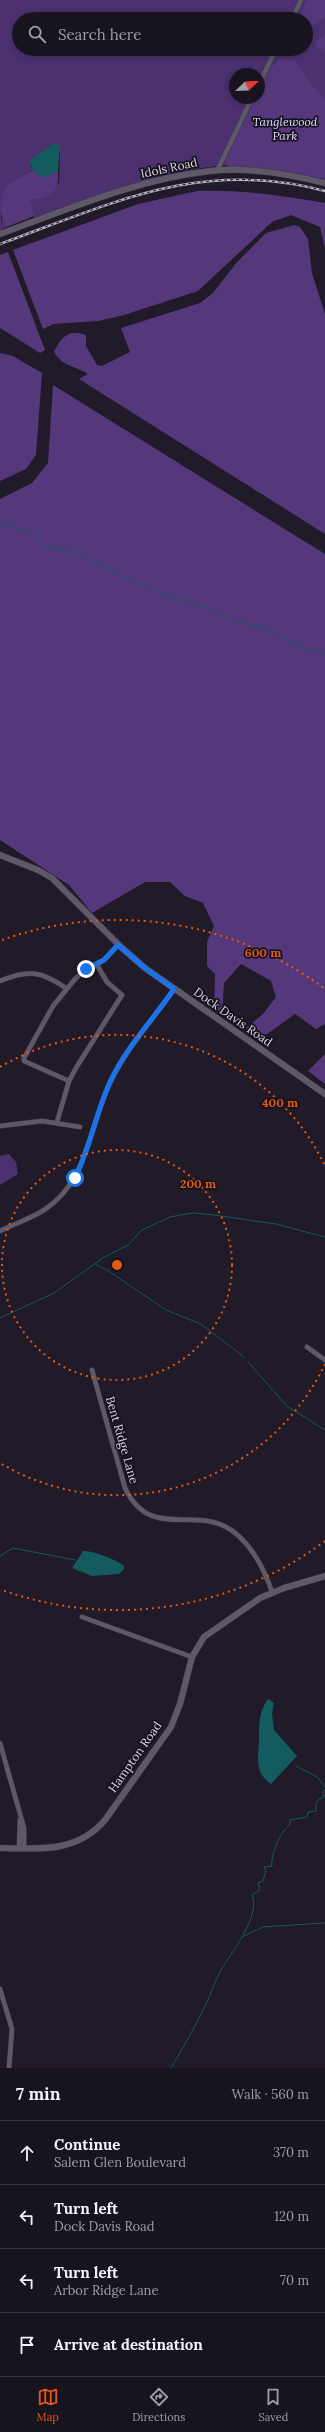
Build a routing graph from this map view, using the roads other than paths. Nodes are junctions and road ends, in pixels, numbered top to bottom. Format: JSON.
{"nodes":[{"id":1,"x":301,"y":0,"type":"edge"},
{"id":2,"x":295,"y":12,"type":"edge"},
{"id":3,"x":273,"y":56,"type":"edge"},
{"id":4,"x":265,"y":72,"type":"edge"},
{"id":5,"x":249,"y":104,"type":"edge"},
{"id":6,"x":217,"y":171,"type":"junction"},
{"id":7,"x":325,"y":183,"type":"edge"},
{"id":8,"x":0,"y":234,"type":"edge"},
{"id":9,"x":0,"y":855,"type":"edge"},
{"id":10,"x":118,"y":945,"type":"junction"},
{"id":11,"x":97,"y":965,"type":"junction"},
{"id":12,"x":0,"y":981,"type":"edge"},
{"id":13,"x":67,"y":989,"type":"junction"},
{"id":14,"x":174,"y":989,"type":"junction"},
{"id":15,"x":69,"y":1081,"type":"junction"},
{"id":16,"x":325,"y":1094,"type":"edge"},
{"id":17,"x":56,"y":1122,"type":"junction"},
{"id":18,"x":0,"y":1126,"type":"edge"},
{"id":19,"x":80,"y":1127,"type":"dead end"},
{"id":20,"x":0,"y":1231,"type":"edge"},
{"id":21,"x":307,"y":1347,"type":"dead end"},
{"id":22,"x":325,"y":1360,"type":"edge"},
{"id":23,"x":92,"y":1370,"type":"dead end"},
{"id":24,"x":325,"y":1576,"type":"edge"},
{"id":25,"x":272,"y":1592,"type":"junction"},
{"id":26,"x":82,"y":1617,"type":"dead end"},
{"id":27,"x":192,"y":1657,"type":"junction"},
{"id":28,"x":0,"y":1743,"type":"edge"},
{"id":29,"x":0,"y":1848,"type":"edge"},
{"id":30,"x":22,"y":1849,"type":"junction"},
{"id":31,"x":0,"y":1989,"type":"edge"},
{"id":32,"x":9,"y":2068,"type":"edge"}],
"edges":[{"from":1,"to":2,"type":"street"},
{"from":3,"to":4,"type":"street"},
{"from":5,"to":6,"type":"street"},
{"from":6,"to":7,"type":"street","name":"Idols Road"},
{"from":6,"to":8,"type":"street","name":"Idols Road"},
{"from":9,"to":10,"type":"street","name":"Dock Davis Road"},
{"from":10,"to":11,"type":"street"},
{"from":10,"to":14,"type":"street","name":"Dock Davis Road"},
{"from":11,"to":13,"type":"street"},
{"from":11,"to":15,"type":"street"},
{"from":12,"to":13,"type":"street"},
{"from":13,"to":15,"type":"street"},
{"from":14,"to":16,"type":"street","name":"Dock Davis Road"},
{"from":14,"to":20,"type":"street"},
{"from":15,"to":17,"type":"street"},
{"from":17,"to":18,"type":"street"},
{"from":17,"to":19,"type":"street"},
{"from":21,"to":22,"type":"street"},
{"from":23,"to":25,"type":"street","name":"Bent Ridge Lane"},
{"from":24,"to":25,"type":"street","name":"Hampton Road"},
{"from":25,"to":27,"type":"street","name":"Hampton Road"},
{"from":26,"to":27,"type":"street"},
{"from":27,"to":30,"type":"street","name":"Hampton Road"},
{"from":28,"to":30,"type":"street"},
{"from":29,"to":30,"type":"street","name":"Hampton Road"},
{"from":31,"to":32,"type":"street"}]}
